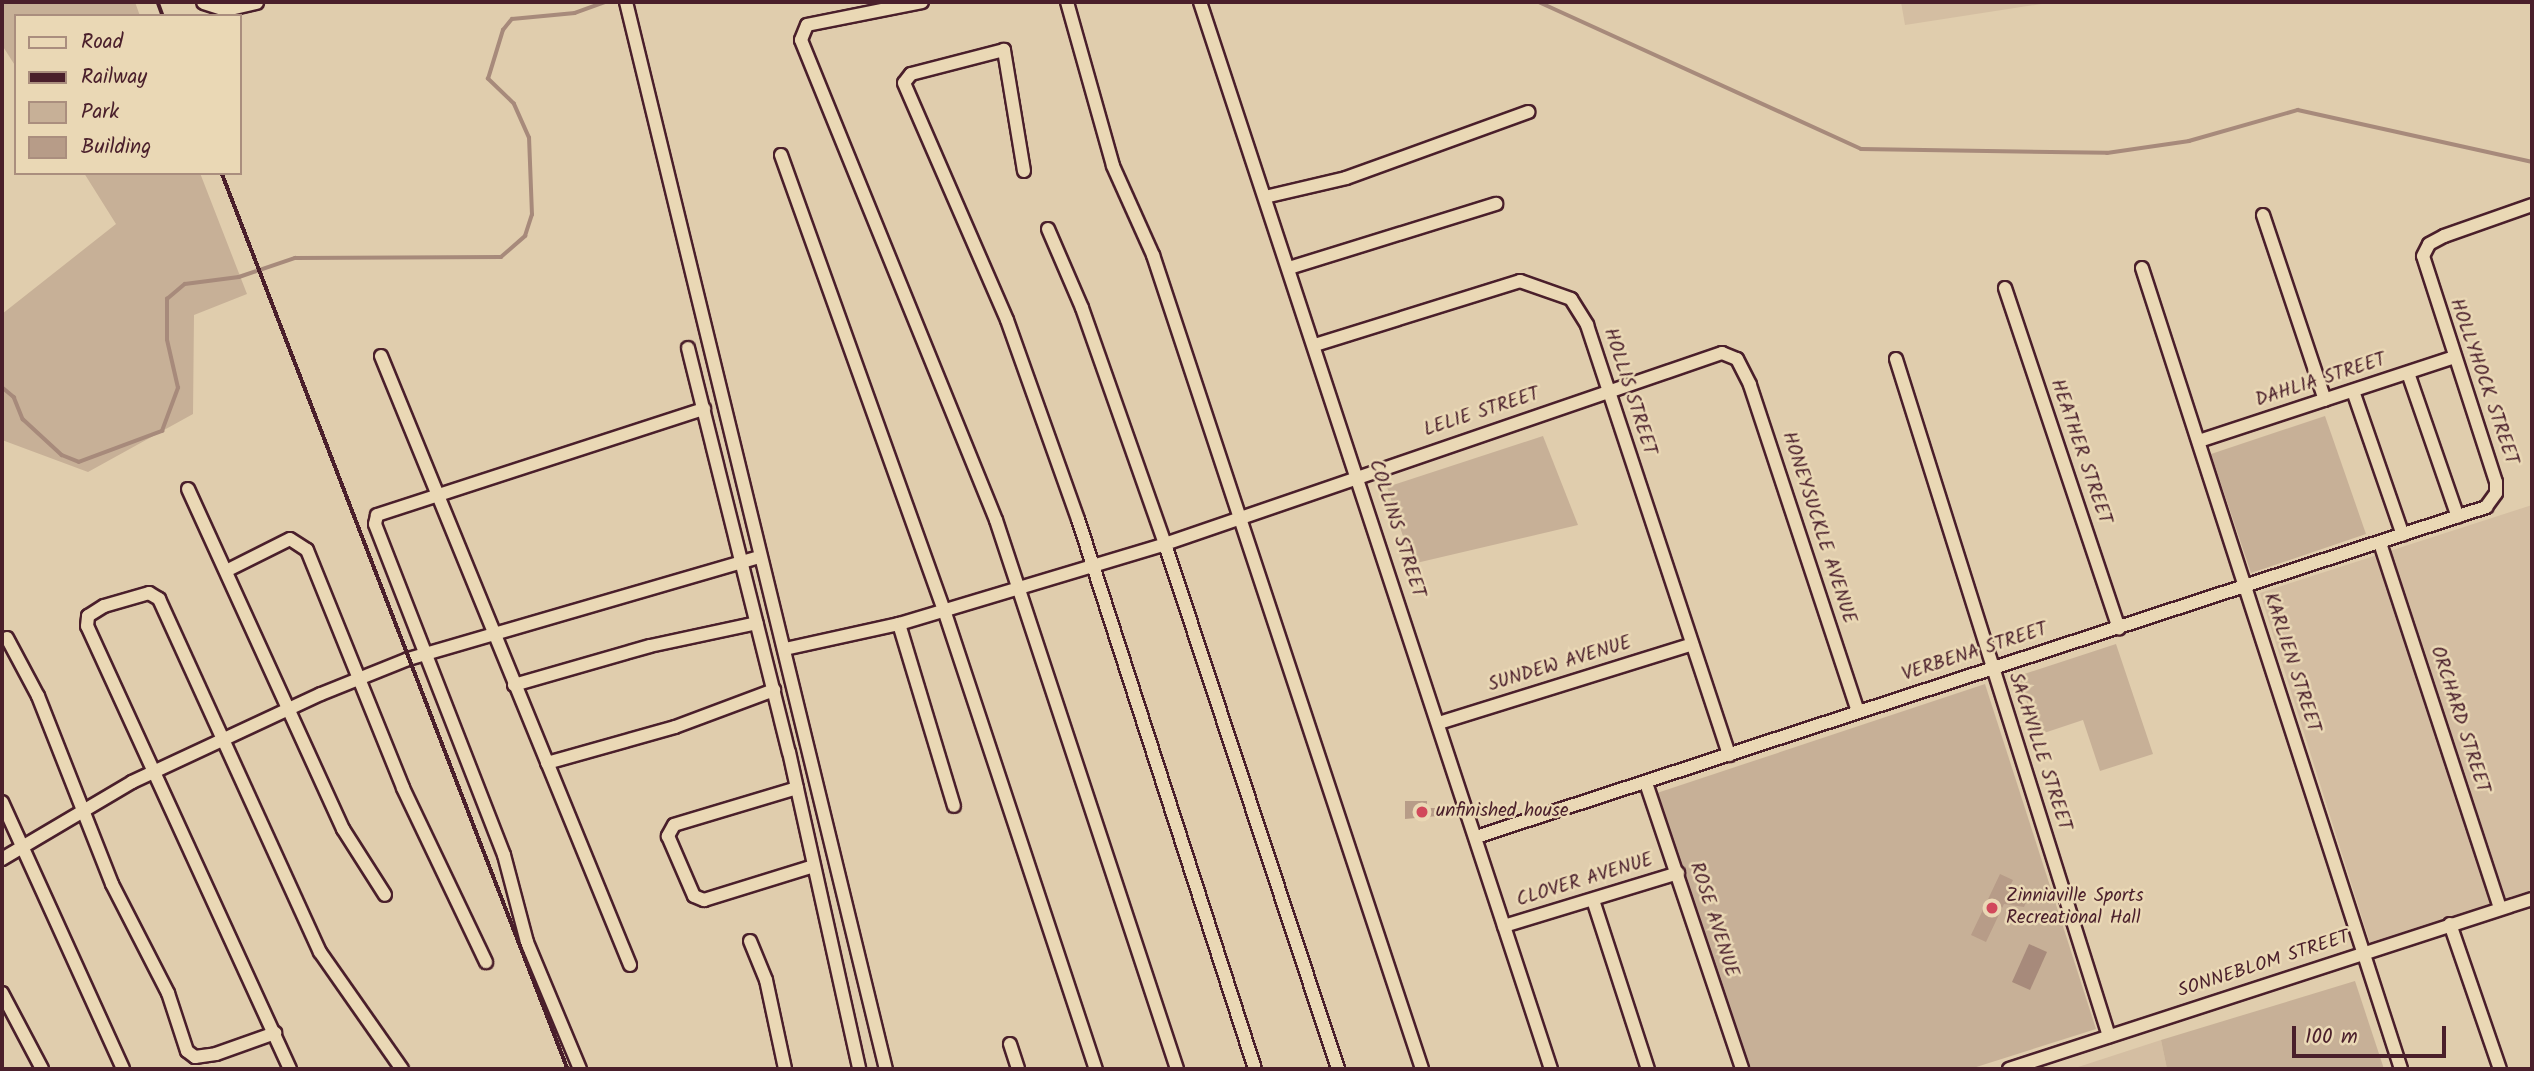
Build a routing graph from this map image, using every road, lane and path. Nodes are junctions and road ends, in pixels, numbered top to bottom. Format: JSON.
{"nodes":[{"id":1,"x":204,"y":2,"type":"edge"},
{"id":2,"x":256,"y":2,"type":"edge"},
{"id":3,"x":626,"y":2,"type":"edge"},
{"id":4,"x":922,"y":2,"type":"edge"},
{"id":5,"x":1067,"y":2,"type":"edge"},
{"id":6,"x":1200,"y":2,"type":"edge"},
{"id":7,"x":1528,"y":112,"type":"dead end"},
{"id":8,"x":781,"y":155,"type":"dead end"},
{"id":9,"x":1024,"y":171,"type":"dead end"},
{"id":10,"x":1265,"y":197,"type":"junction"},
{"id":11,"x":1496,"y":204,"type":"dead end"},
{"id":12,"x":2532,"y":205,"type":"edge"},
{"id":13,"x":2263,"y":215,"type":"dead end"},
{"id":14,"x":1048,"y":229,"type":"dead end"},
{"id":15,"x":1289,"y":268,"type":"junction"},
{"id":16,"x":2142,"y":268,"type":"dead end"},
{"id":17,"x":2004,"y":289,"type":"dead end"},
{"id":18,"x":1315,"y":345,"type":"junction"},
{"id":19,"x":688,"y":348,"type":"dead end"},
{"id":20,"x":381,"y":356,"type":"dead end"},
{"id":21,"x":2455,"y":357,"type":"junction"},
{"id":22,"x":1737,"y":359,"type":"joint"},
{"id":23,"x":1896,"y":359,"type":"dead end"},
{"id":24,"x":2407,"y":373,"type":"junction"},
{"id":25,"x":1607,"y":391,"type":"junction"},
{"id":26,"x":2353,"y":391,"type":"junction"},
{"id":27,"x":2325,"y":400,"type":"junction"},
{"id":28,"x":704,"y":409,"type":"junction"},
{"id":29,"x":2199,"y":441,"type":"junction"},
{"id":30,"x":1358,"y":474,"type":"junction"},
{"id":31,"x":188,"y":489,"type":"dead end"},
{"id":32,"x":439,"y":498,"type":"junction"},
{"id":33,"x":2486,"y":507,"type":"joint"},
{"id":34,"x":1240,"y":517,"type":"junction"},
{"id":35,"x":2458,"y":517,"type":"junction"},
{"id":36,"x":2403,"y":536,"type":"junction"},
{"id":37,"x":2380,"y":543,"type":"junction"},
{"id":38,"x":1165,"y":544,"type":"junction"},
{"id":39,"x":758,"y":557,"type":"junction"},
{"id":40,"x":741,"y":562,"type":"junction"},
{"id":41,"x":1090,"y":566,"type":"junction"},
{"id":42,"x":228,"y":570,"type":"junction"},
{"id":43,"x":1018,"y":584,"type":"junction"},
{"id":44,"x":2246,"y":585,"type":"junction"},
{"id":45,"x":944,"y":610,"type":"junction"},
{"id":46,"x":757,"y":623,"type":"junction"},
{"id":47,"x":899,"y":624,"type":"junction"},
{"id":48,"x":2119,"y":628,"type":"junction"},
{"id":49,"x":492,"y":634,"type":"junction"},
{"id":50,"x":7,"y":638,"type":"dead end"},
{"id":51,"x":1692,"y":644,"type":"junction"},
{"id":52,"x":785,"y":649,"type":"junction"},
{"id":53,"x":422,"y":655,"type":"junction"},
{"id":54,"x":1991,"y":667,"type":"junction"},
{"id":55,"x":360,"y":678,"type":"junction"},
{"id":56,"x":514,"y":685,"type":"junction"},
{"id":57,"x":774,"y":690,"type":"junction"},
{"id":58,"x":290,"y":708,"type":"junction"},
{"id":59,"x":1858,"y":711,"type":"junction"},
{"id":60,"x":1439,"y":723,"type":"junction"},
{"id":61,"x":223,"y":739,"type":"junction"},
{"id":62,"x":1729,"y":755,"type":"junction"},
{"id":63,"x":547,"y":763,"type":"junction"},
{"id":64,"x":153,"y":772,"type":"junction"},
{"id":65,"x":1646,"y":783,"type":"junction"},
{"id":66,"x":797,"y":788,"type":"junction"},
{"id":67,"x":2,"y":802,"type":"edge"},
{"id":68,"x":954,"y":806,"type":"dead end"},
{"id":69,"x":82,"y":811,"type":"junction"},
{"id":70,"x":1476,"y":837,"type":"junction"},
{"id":71,"x":22,"y":847,"type":"junction"},
{"id":72,"x":2,"y":859,"type":"edge"},
{"id":73,"x":814,"y":866,"type":"junction"},
{"id":74,"x":1678,"y":873,"type":"junction"},
{"id":75,"x":385,"y":895,"type":"dead end"},
{"id":76,"x":2532,"y":899,"type":"edge"},
{"id":77,"x":1593,"y":900,"type":"junction"},
{"id":78,"x":2500,"y":908,"type":"junction"},
{"id":79,"x":2450,"y":924,"type":"junction"},
{"id":80,"x":1504,"y":926,"type":"junction"},
{"id":81,"x":750,"y":941,"type":"dead end"},
{"id":82,"x":2364,"y":953,"type":"junction"},
{"id":83,"x":486,"y":962,"type":"dead end"},
{"id":84,"x":630,"y":965,"type":"dead end"},
{"id":85,"x":2,"y":993,"type":"edge"},
{"id":86,"x":275,"y":1033,"type":"junction"},
{"id":87,"x":2109,"y":1036,"type":"junction"},
{"id":88,"x":1010,"y":1044,"type":"dead end"},
{"id":89,"x":42,"y":1069,"type":"edge"},
{"id":90,"x":123,"y":1069,"type":"edge"},
{"id":91,"x":290,"y":1069,"type":"edge"},
{"id":92,"x":402,"y":1069,"type":"edge"},
{"id":93,"x":580,"y":1069,"type":"edge"},
{"id":94,"x":785,"y":1069,"type":"edge"},
{"id":95,"x":859,"y":1069,"type":"edge"},
{"id":96,"x":886,"y":1069,"type":"edge"},
{"id":97,"x":1018,"y":1069,"type":"edge"},
{"id":98,"x":1096,"y":1069,"type":"edge"},
{"id":99,"x":1177,"y":1069,"type":"edge"},
{"id":100,"x":1255,"y":1069,"type":"edge"},
{"id":101,"x":1338,"y":1069,"type":"edge"},
{"id":102,"x":1422,"y":1069,"type":"edge"},
{"id":103,"x":1551,"y":1069,"type":"edge"},
{"id":104,"x":1648,"y":1069,"type":"edge"},
{"id":105,"x":1742,"y":1069,"type":"edge"},
{"id":106,"x":2008,"y":1069,"type":"edge"},
{"id":107,"x":2401,"y":1069,"type":"edge"},
{"id":108,"x":2500,"y":1069,"type":"edge"}],
"edges":[{"from":1,"to":2,"type":"main road"},
{"from":3,"to":39,"type":"street"},
{"from":4,"to":43,"type":"street"},
{"from":5,"to":34,"type":"street"},
{"from":6,"to":10,"type":"street","name":"COLLINS STREET"},
{"from":7,"to":10,"type":"street"},
{"from":8,"to":45,"type":"street"},
{"from":9,"to":41,"type":"street"},
{"from":10,"to":15,"type":"street","name":"COLLINS STREET"},
{"from":11,"to":15,"type":"street"},
{"from":12,"to":21,"type":"street","name":"HOLLYHOCK STREET"},
{"from":13,"to":27,"type":"street"},
{"from":14,"to":38,"type":"street"},
{"from":15,"to":18,"type":"street","name":"COLLINS STREET"},
{"from":16,"to":29,"type":"street","name":"KARLIEN STREET"},
{"from":17,"to":48,"type":"street","name":"HEATHER STREET"},
{"from":18,"to":25,"type":"street","name":"HOLLIS STREET"},
{"from":18,"to":30,"type":"street","name":"COLLINS STREET"},
{"from":19,"to":28,"type":"street"},
{"from":20,"to":32,"type":"street"},
{"from":21,"to":24,"type":"street","name":"DAHLIA STREET"},
{"from":21,"to":33,"type":"street","name":"HOLLYHOCK STREET"},
{"from":22,"to":25,"type":"street","name":"LELIE STREET"},
{"from":22,"to":59,"type":"street","name":"HONEYSUCKLE AVENUE"},
{"from":23,"to":54,"type":"street","name":"SACHVILLE STREET"},
{"from":24,"to":26,"type":"street","name":"DAHLIA STREET"},
{"from":24,"to":35,"type":"street"},
{"from":25,"to":30,"type":"street","name":"LELIE STREET"},
{"from":25,"to":51,"type":"street","name":"HOLLIS STREET"},
{"from":26,"to":27,"type":"street","name":"DAHLIA STREET"},
{"from":26,"to":36,"type":"street"},
{"from":27,"to":29,"type":"street","name":"DAHLIA STREET"},
{"from":28,"to":32,"type":"street"},
{"from":28,"to":40,"type":"street"},
{"from":29,"to":44,"type":"street","name":"KARLIEN STREET"},
{"from":30,"to":34,"type":"street","name":"LELIE STREET"},
{"from":30,"to":60,"type":"street","name":"COLLINS STREET"},
{"from":31,"to":42,"type":"street"},
{"from":32,"to":49,"type":"street"},
{"from":32,"to":53,"type":"street"},
{"from":33,"to":35,"type":"street","name":"VERBENA STREET"},
{"from":34,"to":38,"type":"street","name":"LELIE STREET"},
{"from":34,"to":102,"type":"street"},
{"from":35,"to":36,"type":"street","name":"VERBENA STREET"},
{"from":36,"to":37,"type":"street","name":"VERBENA STREET"},
{"from":37,"to":44,"type":"street","name":"VERBENA STREET"},
{"from":37,"to":78,"type":"street","name":"ORCHARD STREET"},
{"from":38,"to":41,"type":"street","name":"LELIE STREET"},
{"from":38,"to":101,"type":"street"},
{"from":39,"to":40,"type":"street"},
{"from":39,"to":52,"type":"street"},
{"from":40,"to":46,"type":"street"},
{"from":40,"to":49,"type":"street"},
{"from":41,"to":43,"type":"street","name":"LELIE STREET"},
{"from":41,"to":100,"type":"street"},
{"from":42,"to":55,"type":"street"},
{"from":42,"to":58,"type":"street"},
{"from":43,"to":45,"type":"street","name":"LELIE STREET"},
{"from":43,"to":99,"type":"street"},
{"from":44,"to":48,"type":"street","name":"VERBENA STREET"},
{"from":44,"to":82,"type":"street","name":"KARLIEN STREET"},
{"from":45,"to":47,"type":"street","name":"LELIE STREET"},
{"from":45,"to":98,"type":"street"},
{"from":46,"to":56,"type":"street"},
{"from":46,"to":57,"type":"street"},
{"from":47,"to":52,"type":"street","name":"LELIE STREET"},
{"from":47,"to":68,"type":"street"},
{"from":48,"to":54,"type":"street","name":"VERBENA STREET"},
{"from":49,"to":53,"type":"street"},
{"from":49,"to":56,"type":"street"},
{"from":50,"to":69,"type":"street"},
{"from":51,"to":60,"type":"street","name":"SUNDEW AVENUE"},
{"from":51,"to":62,"type":"street","name":"HOLLIS STREET"},
{"from":52,"to":96,"type":"street"},
{"from":53,"to":55,"type":"street"},
{"from":53,"to":93,"type":"street"},
{"from":54,"to":59,"type":"street","name":"VERBENA STREET"},
{"from":54,"to":87,"type":"street","name":"SACHVILLE STREET"},
{"from":55,"to":58,"type":"street"},
{"from":55,"to":83,"type":"street"},
{"from":56,"to":63,"type":"street"},
{"from":57,"to":63,"type":"street"},
{"from":57,"to":66,"type":"street"},
{"from":58,"to":61,"type":"street"},
{"from":58,"to":75,"type":"street"},
{"from":59,"to":62,"type":"street","name":"VERBENA STREET"},
{"from":60,"to":70,"type":"street","name":"COLLINS STREET"},
{"from":61,"to":64,"type":"street"},
{"from":61,"to":64,"type":"street"},
{"from":61,"to":92,"type":"street"},
{"from":62,"to":65,"type":"street","name":"VERBENA STREET"},
{"from":63,"to":84,"type":"street"},
{"from":64,"to":69,"type":"street"},
{"from":64,"to":86,"type":"street"},
{"from":65,"to":70,"type":"street","name":"VERBENA STREET"},
{"from":65,"to":74,"type":"street","name":"ROSE AVENUE"},
{"from":66,"to":73,"type":"street"},
{"from":66,"to":73,"type":"street"},
{"from":67,"to":71,"type":"street"},
{"from":69,"to":71,"type":"street"},
{"from":69,"to":86,"type":"street"},
{"from":70,"to":80,"type":"street","name":"COLLINS STREET"},
{"from":71,"to":72,"type":"street"},
{"from":71,"to":90,"type":"street"},
{"from":73,"to":95,"type":"street"},
{"from":74,"to":77,"type":"street","name":"CLOVER AVENUE"},
{"from":74,"to":105,"type":"street","name":"ROSE AVENUE"},
{"from":76,"to":78,"type":"street","name":"SONNEBLOM STREET"},
{"from":77,"to":80,"type":"street","name":"CLOVER AVENUE"},
{"from":77,"to":104,"type":"street"},
{"from":78,"to":79,"type":"street","name":"SONNEBLOM STREET"},
{"from":79,"to":82,"type":"street","name":"SONNEBLOM STREET"},
{"from":79,"to":108,"type":"street"},
{"from":80,"to":103,"type":"street","name":"COLLINS STREET"},
{"from":81,"to":94,"type":"street"},
{"from":82,"to":87,"type":"street","name":"SONNEBLOM STREET"},
{"from":82,"to":107,"type":"street","name":"KARLIEN STREET"},
{"from":85,"to":89,"type":"street"},
{"from":86,"to":91,"type":"street"},
{"from":87,"to":106,"type":"street","name":"SONNEBLOM STREET"},
{"from":88,"to":97,"type":"street"}]}
